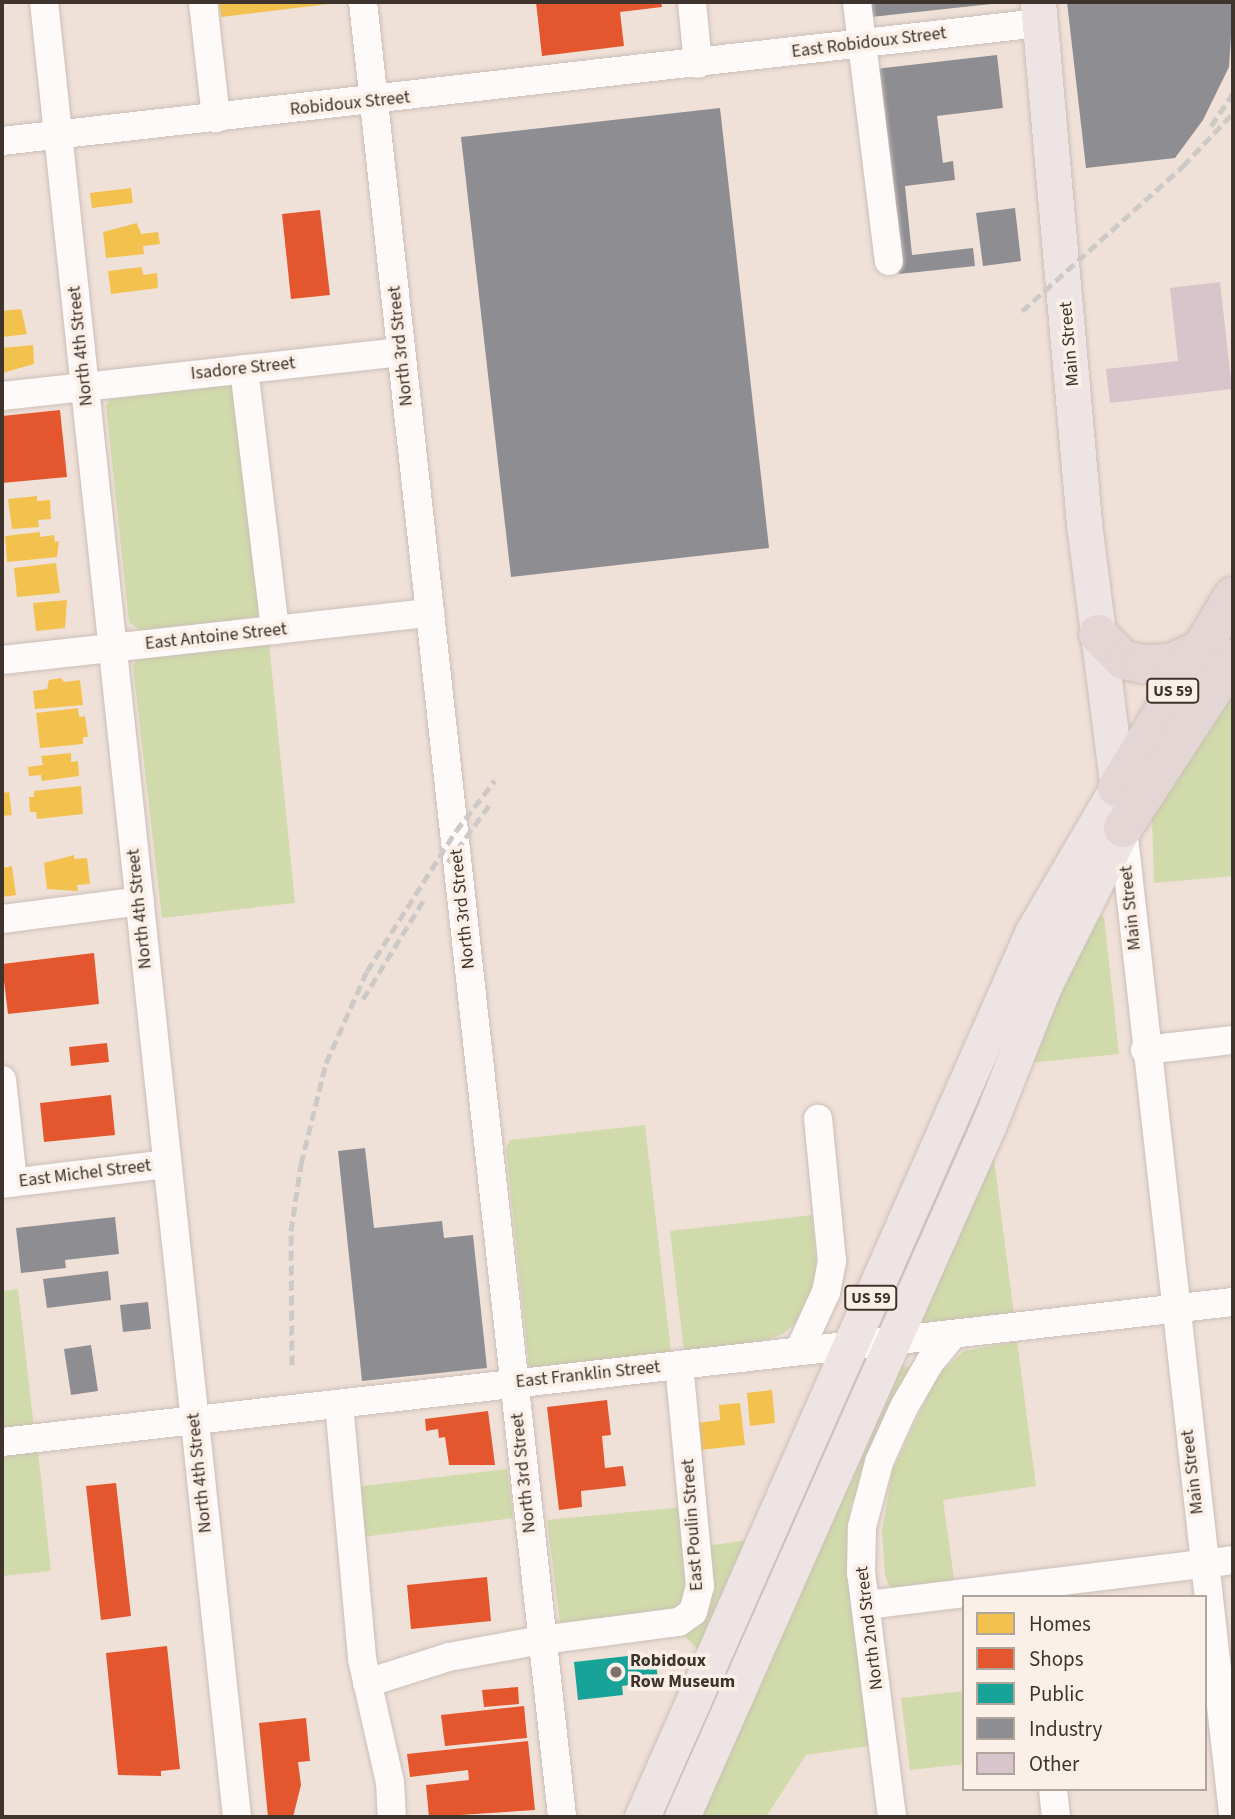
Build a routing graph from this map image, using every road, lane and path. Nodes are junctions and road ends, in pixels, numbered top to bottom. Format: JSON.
{"nodes":[{"id":1,"x":44,"y":2,"type":"edge"},
{"id":2,"x":202,"y":2,"type":"edge"},
{"id":3,"x":363,"y":2,"type":"edge"},
{"id":4,"x":692,"y":2,"type":"edge"},
{"id":5,"x":857,"y":2,"type":"edge"},
{"id":6,"x":1039,"y":13,"type":"edge"},
{"id":7,"x":862,"y":44,"type":"junction"},
{"id":8,"x":698,"y":64,"type":"junction"},
{"id":9,"x":374,"y":102,"type":"junction"},
{"id":10,"x":216,"y":118,"type":"junction"},
{"id":11,"x":58,"y":135,"type":"junction"},
{"id":12,"x":2,"y":141,"type":"edge"},
{"id":13,"x":889,"y":261,"type":"dead end"},
{"id":14,"x":401,"y":352,"type":"junction"},
{"id":15,"x":244,"y":369,"type":"junction"},
{"id":16,"x":85,"y":386,"type":"junction"},
{"id":17,"x":2,"y":396,"type":"edge"},
{"id":18,"x":1233,"y":596,"type":"edge"},
{"id":19,"x":430,"y":613,"type":"junction"},
{"id":20,"x":275,"y":630,"type":"junction"},
{"id":21,"x":1098,"y":634,"type":"junction"},
{"id":22,"x":113,"y":648,"type":"junction"},
{"id":23,"x":1216,"y":654,"type":"edge"},
{"id":24,"x":2,"y":660,"type":"edge"},
{"id":25,"x":1117,"y":788,"type":"junction"},
{"id":26,"x":1123,"y":828,"type":"junction"},
{"id":27,"x":140,"y":901,"type":"junction"},
{"id":28,"x":2,"y":919,"type":"edge"},
{"id":29,"x":1233,"y":1040,"type":"edge"},
{"id":30,"x":1145,"y":1050,"type":"junction"},
{"id":31,"x":2,"y":1080,"type":"edge"},
{"id":32,"x":818,"y":1119,"type":"dead end"},
{"id":33,"x":167,"y":1164,"type":"junction"},
{"id":34,"x":8,"y":1183,"type":"edge"},
{"id":35,"x":1233,"y":1302,"type":"edge"},
{"id":36,"x":1173,"y":1309,"type":"junction"},
{"id":37,"x":953,"y":1335,"type":"junction"},
{"id":38,"x":891,"y":1342,"type":"junction"},
{"id":39,"x":851,"y":1345,"type":"junction"},
{"id":40,"x":799,"y":1351,"type":"junction"},
{"id":41,"x":679,"y":1365,"type":"junction"},
{"id":42,"x":514,"y":1384,"type":"junction"},
{"id":43,"x":339,"y":1404,"type":"junction"},
{"id":44,"x":195,"y":1420,"type":"junction"},
{"id":45,"x":2,"y":1442,"type":"edge"},
{"id":46,"x":1233,"y":1560,"type":"edge"},
{"id":47,"x":1204,"y":1563,"type":"junction"},
{"id":48,"x":1033,"y":1590,"type":"edge"},
{"id":49,"x":978,"y":1595,"type":"edge"},
{"id":50,"x":962,"y":1596,"type":"edge"},
{"id":51,"x":868,"y":1605,"type":"junction"},
{"id":52,"x":542,"y":1640,"type":"junction"},
{"id":53,"x":367,"y":1683,"type":"junction"},
{"id":54,"x":1053,"y":1791,"type":"edge"},
{"id":55,"x":1233,"y":1813,"type":"edge"},
{"id":56,"x":236,"y":1816,"type":"edge"},
{"id":57,"x":393,"y":1817,"type":"edge"},
{"id":58,"x":562,"y":1817,"type":"edge"},
{"id":59,"x":642,"y":1817,"type":"edge"},
{"id":60,"x":682,"y":1817,"type":"edge"},
{"id":61,"x":892,"y":1817,"type":"edge"},
{"id":62,"x":1056,"y":1817,"type":"edge"}],
"edges":[{"from":1,"to":11,"type":"street","name":"North 4th Street"},
{"from":2,"to":10,"type":"street"},
{"from":3,"to":9,"type":"street","name":"North 3rd Street"},
{"from":4,"to":8,"type":"street"},
{"from":5,"to":7,"type":"street"},
{"from":6,"to":7,"type":"street","name":"East Robidoux Street"},
{"from":6,"to":21,"type":"main road","name":"Main Street"},
{"from":7,"to":8,"type":"street","name":"East Robidoux Street"},
{"from":7,"to":13,"type":"street"},
{"from":8,"to":9,"type":"street","name":"Robidoux Street"},
{"from":9,"to":10,"type":"street","name":"Robidoux Street"},
{"from":9,"to":14,"type":"street","name":"North 3rd Street"},
{"from":10,"to":11,"type":"street","name":"Robidoux Street"},
{"from":11,"to":12,"type":"street","name":"Robidoux Street"},
{"from":11,"to":16,"type":"street","name":"North 4th Street"},
{"from":14,"to":15,"type":"street","name":"Isadore Street"},
{"from":14,"to":19,"type":"street","name":"North 3rd Street"},
{"from":15,"to":16,"type":"street","name":"Isadore Street"},
{"from":15,"to":20,"type":"street"},
{"from":16,"to":17,"type":"street","name":"Isadore Street"},
{"from":16,"to":22,"type":"street","name":"North 4th Street"},
{"from":18,"to":23,"type":"highway","number":"US 59"},
{"from":19,"to":20,"type":"street","name":"East Antoine Street"},
{"from":19,"to":42,"type":"street","name":"North 3rd Street"},
{"from":20,"to":22,"type":"street","name":"East Antoine Street"},
{"from":21,"to":23,"type":"highway"},
{"from":21,"to":25,"type":"main road","name":"Main Street"},
{"from":22,"to":24,"type":"street","name":"East Antoine Street"},
{"from":22,"to":27,"type":"street","name":"North 4th Street"},
{"from":23,"to":25,"type":"highway","number":"US 59"},
{"from":23,"to":26,"type":"highway","number":"US 59"},
{"from":25,"to":26,"type":"main road","name":"Main Street"},
{"from":25,"to":39,"type":"main road","number":"US 59"},
{"from":26,"to":30,"type":"street","name":"Main Street"},
{"from":26,"to":38,"type":"main road","number":"US 59"},
{"from":27,"to":28,"type":"street"},
{"from":27,"to":33,"type":"street","name":"North 4th Street"},
{"from":29,"to":30,"type":"street"},
{"from":30,"to":36,"type":"street","name":"Main Street"},
{"from":31,"to":34,"type":"street"},
{"from":32,"to":40,"type":"street"},
{"from":33,"to":34,"type":"street","name":"East Michel Street"},
{"from":33,"to":44,"type":"street","name":"North 4th Street"},
{"from":35,"to":36,"type":"street","name":"East Franklin Street"},
{"from":36,"to":37,"type":"street","name":"East Franklin Street"},
{"from":36,"to":47,"type":"street","name":"Main Street"},
{"from":37,"to":38,"type":"street","name":"East Franklin Street"},
{"from":37,"to":51,"type":"street","name":"North 2nd Street"},
{"from":38,"to":39,"type":"street","name":"East Franklin Street"},
{"from":38,"to":60,"type":"main road","number":"US 59"},
{"from":39,"to":40,"type":"street","name":"East Franklin Street"},
{"from":39,"to":59,"type":"main road","number":"US 59"},
{"from":40,"to":41,"type":"street","name":"East Franklin Street"},
{"from":41,"to":42,"type":"street","name":"East Franklin Street"},
{"from":41,"to":52,"type":"street","name":"East Poulin Street"},
{"from":42,"to":43,"type":"street","name":"East Franklin Street"},
{"from":42,"to":52,"type":"street","name":"North 3rd Street"},
{"from":43,"to":44,"type":"street","name":"East Franklin Street"},
{"from":43,"to":53,"type":"street"},
{"from":44,"to":45,"type":"street","name":"East Franklin Street"},
{"from":44,"to":56,"type":"street","name":"North 4th Street"},
{"from":46,"to":47,"type":"street"},
{"from":47,"to":48,"type":"street"},
{"from":47,"to":55,"type":"street","name":"Main Street"},
{"from":48,"to":49,"type":"street"},
{"from":50,"to":51,"type":"street"},
{"from":51,"to":61,"type":"street","name":"North 2nd Street"},
{"from":52,"to":53,"type":"street","name":"East Poulin Street"},
{"from":52,"to":58,"type":"street","name":"North 3rd Street"},
{"from":53,"to":57,"type":"street"},
{"from":54,"to":62,"type":"street"}]}
